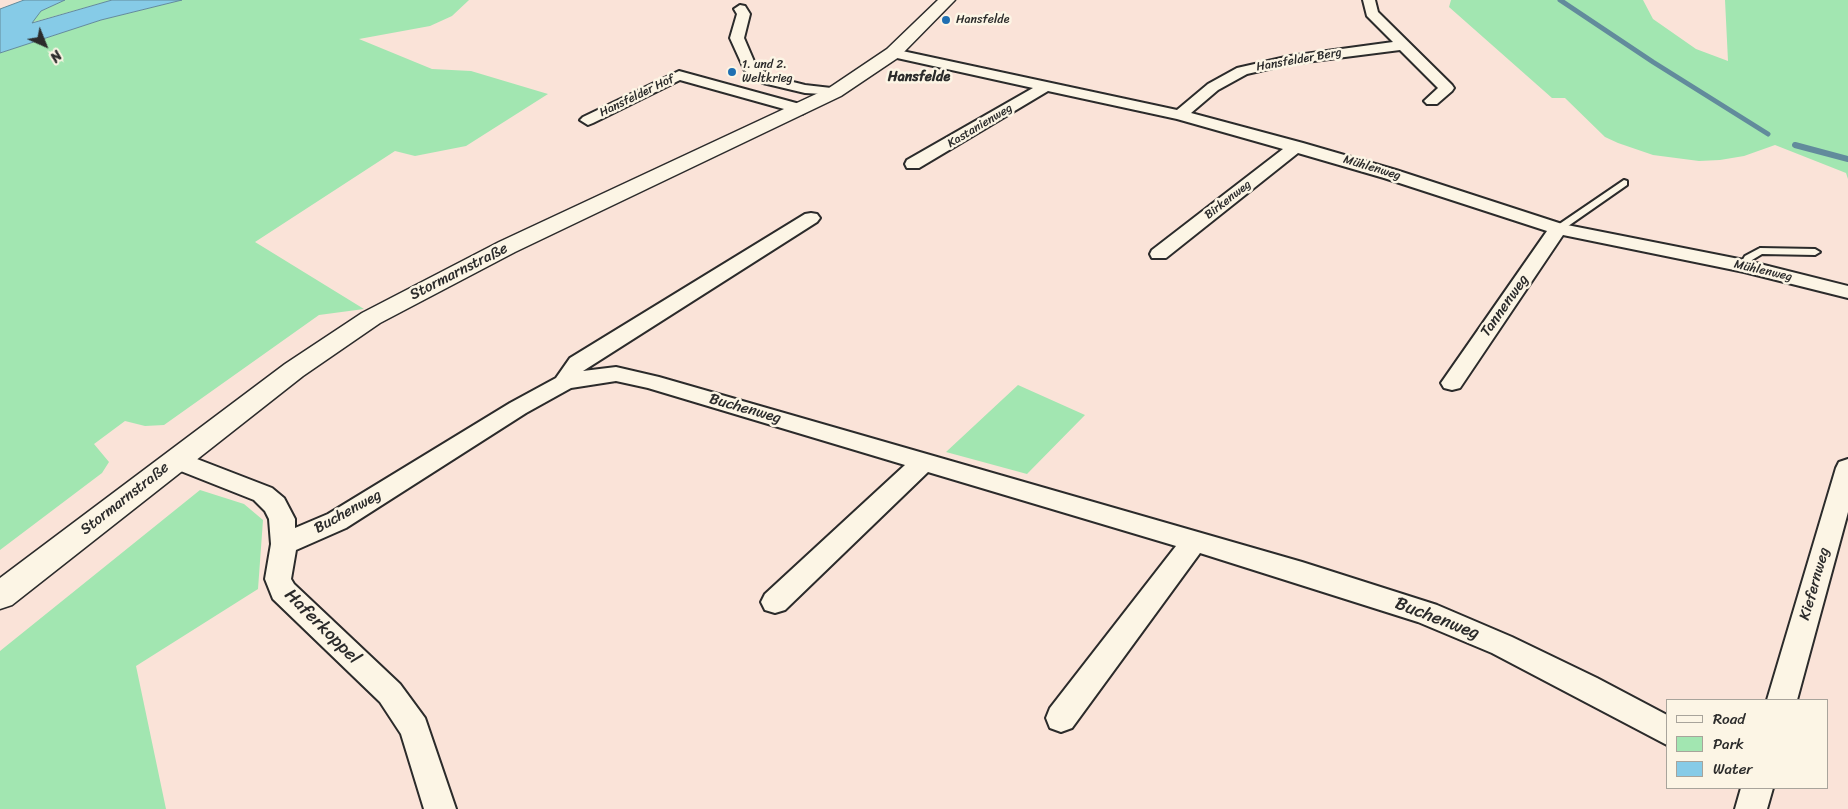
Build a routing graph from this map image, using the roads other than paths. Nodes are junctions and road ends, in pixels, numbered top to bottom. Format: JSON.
{"nodes":[{"id":1,"x":947,"y":0,"type":"edge"},
{"id":2,"x":1369,"y":0,"type":"edge"},
{"id":3,"x":740,"y":9,"type":"dead end"},
{"id":4,"x":1403,"y":45,"type":"junction"},
{"id":5,"x":893,"y":52,"type":"junction"},
{"id":6,"x":1046,"y":86,"type":"junction"},
{"id":7,"x":835,"y":92,"type":"junction"},
{"id":8,"x":1432,"y":101,"type":"dead end"},
{"id":9,"x":802,"y":109,"type":"junction"},
{"id":10,"x":1180,"y":114,"type":"junction"},
{"id":11,"x":588,"y":120,"type":"dead end"},
{"id":12,"x":1297,"y":146,"type":"junction"},
{"id":13,"x":913,"y":164,"type":"dead end"},
{"id":14,"x":1624,"y":183,"type":"dead end"},
{"id":15,"x":811,"y":218,"type":"dead end"},
{"id":16,"x":1558,"y":229,"type":"junction"},
{"id":17,"x":1815,"y":252,"type":"dead end"},
{"id":18,"x":1159,"y":254,"type":"dead end"},
{"id":19,"x":1744,"y":266,"type":"junction"},
{"id":20,"x":1848,"y":292,"type":"edge"},
{"id":21,"x":564,"y":383,"type":"junction"},
{"id":22,"x":1452,"y":383,"type":"dead end"},
{"id":23,"x":176,"y":460,"type":"junction"},
{"id":24,"x":924,"y":462,"type":"junction"},
{"id":25,"x":1848,"y":468,"type":"edge"},
{"id":26,"x":1194,"y":541,"type":"junction"},
{"id":27,"x":284,"y":544,"type":"junction"},
{"id":28,"x":0,"y":596,"type":"edge"},
{"id":29,"x":775,"y":602,"type":"dead end"},
{"id":30,"x":1782,"y":699,"type":"edge"},
{"id":31,"x":1061,"y":718,"type":"dead end"},
{"id":32,"x":1666,"y":730,"type":"edge"},
{"id":33,"x":1757,"y":789,"type":"edge"},
{"id":34,"x":440,"y":809,"type":"edge"},
{"id":35,"x":1751,"y":809,"type":"edge"}],
"edges":[{"from":1,"to":5,"type":"main road","name":"Stormarnstraße"},
{"from":2,"to":4,"type":"street"},
{"from":3,"to":7,"type":"street"},
{"from":4,"to":8,"type":"street"},
{"from":4,"to":10,"type":"street","name":"Hansfelder Berg"},
{"from":5,"to":6,"type":"street","name":"Mühlenweg"},
{"from":5,"to":7,"type":"main road","name":"Stormarnstraße"},
{"from":6,"to":10,"type":"street","name":"Mühlenweg"},
{"from":6,"to":13,"type":"street","name":"Kastanienweg"},
{"from":7,"to":9,"type":"main road","name":"Stormarnstraße"},
{"from":9,"to":11,"type":"street","name":"Hansfelder Hof"},
{"from":9,"to":23,"type":"main road","name":"Stormarnstraße"},
{"from":10,"to":12,"type":"street","name":"Mühlenweg"},
{"from":12,"to":16,"type":"street","name":"Mühlenweg"},
{"from":12,"to":18,"type":"street","name":"Birkenweg"},
{"from":14,"to":16,"type":"lane"},
{"from":15,"to":21,"type":"street","name":"Buchenweg"},
{"from":16,"to":19,"type":"street","name":"Mühlenweg"},
{"from":16,"to":22,"type":"street","name":"Tannenweg"},
{"from":17,"to":19,"type":"lane"},
{"from":19,"to":20,"type":"street","name":"Mühlenweg"},
{"from":21,"to":24,"type":"street","name":"Buchenweg"},
{"from":21,"to":27,"type":"street","name":"Buchenweg"},
{"from":23,"to":27,"type":"street","name":"Haferkoppel"},
{"from":23,"to":28,"type":"main road","name":"Stormarnstraße"},
{"from":24,"to":26,"type":"street","name":"Buchenweg"},
{"from":24,"to":29,"type":"street"},
{"from":25,"to":30,"type":"street","name":"Kiefernweg"},
{"from":26,"to":31,"type":"street"},
{"from":26,"to":32,"type":"street","name":"Buchenweg"},
{"from":27,"to":34,"type":"street","name":"Haferkoppel"},
{"from":33,"to":35,"type":"street"}]}
